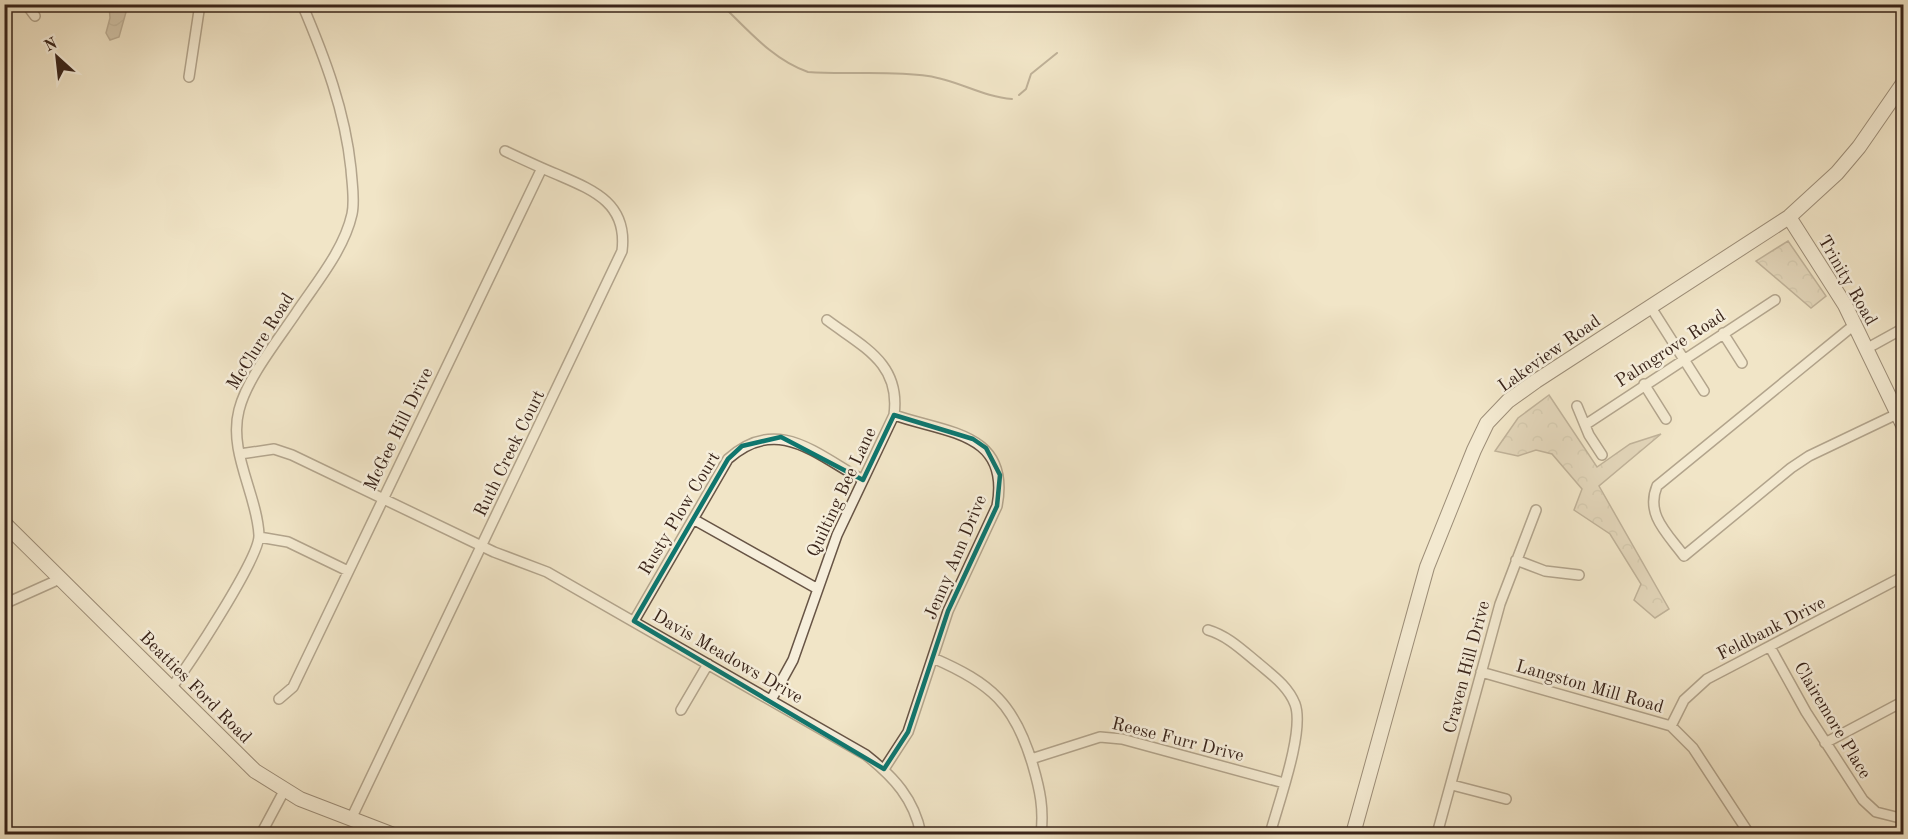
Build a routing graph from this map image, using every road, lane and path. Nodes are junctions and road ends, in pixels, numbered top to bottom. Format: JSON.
{"nodes":[{"id":1,"x":26,"y":4,"type":"edge"},
{"id":2,"x":200,"y":4,"type":"edge"},
{"id":3,"x":302,"y":4,"type":"edge"},
{"id":4,"x":35,"y":16,"type":"dead end"},
{"id":5,"x":189,"y":77,"type":"dead end"},
{"id":6,"x":1904,"y":82,"type":"edge"},
{"id":7,"x":505,"y":151,"type":"dead end"},
{"id":8,"x":542,"y":168,"type":"junction"},
{"id":9,"x":1790,"y":217,"type":"junction"},
{"id":10,"x":1774,"y":300,"type":"dead end"},
{"id":11,"x":1650,"y":306,"type":"junction"},
{"id":12,"x":826,"y":320,"type":"dead end"},
{"id":13,"x":1854,"y":325,"type":"junction"},
{"id":14,"x":1904,"y":328,"type":"edge"},
{"id":15,"x":1722,"y":333,"type":"junction"},
{"id":16,"x":1866,"y":349,"type":"junction"},
{"id":17,"x":1683,"y":358,"type":"junction"},
{"id":18,"x":1742,"y":363,"type":"dead end"},
{"id":19,"x":1644,"y":384,"type":"junction"},
{"id":20,"x":1704,"y":391,"type":"dead end"},
{"id":21,"x":1577,"y":406,"type":"dead end"},
{"id":22,"x":1897,"y":414,"type":"junction"},
{"id":23,"x":894,"y":415,"type":"junction"},
{"id":24,"x":1666,"y":419,"type":"dead end"},
{"id":25,"x":1585,"y":425,"type":"junction"},
{"id":26,"x":1904,"y":427,"type":"edge"},
{"id":27,"x":240,"y":454,"type":"junction"},
{"id":28,"x":1602,"y":455,"type":"dead end"},
{"id":29,"x":863,"y":480,"type":"junction"},
{"id":30,"x":383,"y":499,"type":"junction"},
{"id":31,"x":1536,"y":510,"type":"dead end"},
{"id":32,"x":693,"y":519,"type":"junction"},
{"id":33,"x":4,"y":523,"type":"edge"},
{"id":34,"x":259,"y":537,"type":"junction"},
{"id":35,"x":483,"y":546,"type":"junction"},
{"id":36,"x":1516,"y":560,"type":"junction"},
{"id":37,"x":348,"y":571,"type":"junction"},
{"id":38,"x":1579,"y":575,"type":"dead end"},
{"id":39,"x":1904,"y":576,"type":"edge"},
{"id":40,"x":62,"y":578,"type":"junction"},
{"id":41,"x":816,"y":588,"type":"junction"},
{"id":42,"x":4,"y":604,"type":"edge"},
{"id":43,"x":634,"y":621,"type":"junction"},
{"id":44,"x":1208,"y":630,"type":"dead end"},
{"id":45,"x":1770,"y":647,"type":"junction"},
{"id":46,"x":933,"y":658,"type":"junction"},
{"id":47,"x":708,"y":664,"type":"junction"},
{"id":48,"x":1481,"y":672,"type":"junction"},
{"id":49,"x":171,"y":688,"type":"junction"},
{"id":50,"x":279,"y":699,"type":"dead end"},
{"id":51,"x":771,"y":700,"type":"junction"},
{"id":52,"x":1904,"y":701,"type":"edge"},
{"id":53,"x":681,"y":710,"type":"dead end"},
{"id":54,"x":1671,"y":726,"type":"junction"},
{"id":55,"x":1825,"y":743,"type":"junction"},
{"id":56,"x":1031,"y":759,"type":"junction"},
{"id":57,"x":884,"y":769,"type":"junction"},
{"id":58,"x":1284,"y":783,"type":"junction"},
{"id":59,"x":1452,"y":785,"type":"junction"},
{"id":60,"x":284,"y":790,"type":"junction"},
{"id":61,"x":1506,"y":799,"type":"dead end"},
{"id":62,"x":351,"y":819,"type":"junction"},
{"id":63,"x":1904,"y":819,"type":"edge"},
{"id":64,"x":1746,"y":829,"type":"dead end"},
{"id":65,"x":1270,"y":833,"type":"edge"},
{"id":66,"x":261,"y":834,"type":"edge"},
{"id":67,"x":391,"y":834,"type":"edge"},
{"id":68,"x":921,"y":834,"type":"edge"},
{"id":69,"x":1041,"y":834,"type":"edge"},
{"id":70,"x":1283,"y":834,"type":"edge"},
{"id":71,"x":1353,"y":834,"type":"edge"},
{"id":72,"x":1437,"y":834,"type":"edge"}],
"edges":[{"from":1,"to":4,"type":"street"},
{"from":2,"to":5,"type":"street"},
{"from":3,"to":27,"type":"street","name":"McClure Road"},
{"from":6,"to":9,"type":"main road","name":"Lakeview Road"},
{"from":7,"to":8,"type":"street","name":"Ruth Creek Court"},
{"from":8,"to":30,"type":"street","name":"McGee Hill Drive"},
{"from":8,"to":35,"type":"street","name":"Ruth Creek Court"},
{"from":9,"to":11,"type":"main road","name":"Lakeview Road"},
{"from":9,"to":13,"type":"main road","name":"Trinity Road"},
{"from":10,"to":15,"type":"street","name":"Palmgrove Road"},
{"from":11,"to":17,"type":"street"},
{"from":11,"to":71,"type":"main road","name":"Lakeview Road"},
{"from":12,"to":23,"type":"street","name":"Quilting Bee Lane"},
{"from":13,"to":16,"type":"main road","name":"Trinity Road"},
{"from":13,"to":22,"type":"street"},
{"from":14,"to":16,"type":"street"},
{"from":15,"to":17,"type":"street","name":"Palmgrove Road"},
{"from":15,"to":18,"type":"street"},
{"from":16,"to":22,"type":"main road","name":"Trinity Road"},
{"from":17,"to":19,"type":"street","name":"Palmgrove Road"},
{"from":17,"to":20,"type":"street"},
{"from":19,"to":24,"type":"street"},
{"from":19,"to":25,"type":"street","name":"Palmgrove Road"},
{"from":21,"to":25,"type":"street"},
{"from":22,"to":26,"type":"main road","name":"Trinity Road"},
{"from":23,"to":29,"type":"street","name":"Quilting Bee Lane"},
{"from":23,"to":46,"type":"street","name":"Jenny Ann Drive"},
{"from":25,"to":28,"type":"street"},
{"from":27,"to":30,"type":"street","name":"Davis Meadows Drive"},
{"from":27,"to":34,"type":"street","name":"McClure Road"},
{"from":29,"to":32,"type":"street","name":"Rusty Plow Court"},
{"from":29,"to":41,"type":"street","name":"Quilting Bee Lane"},
{"from":30,"to":35,"type":"street","name":"Davis Meadows Drive"},
{"from":30,"to":37,"type":"street","name":"McGee Hill Drive"},
{"from":31,"to":36,"type":"street","name":"Craven Hill Drive"},
{"from":32,"to":41,"type":"street"},
{"from":32,"to":43,"type":"street","name":"Rusty Plow Court"},
{"from":33,"to":40,"type":"main road","name":"Beatties Ford Road"},
{"from":34,"to":37,"type":"street"},
{"from":34,"to":49,"type":"street"},
{"from":35,"to":43,"type":"street","name":"Davis Meadows Drive"},
{"from":35,"to":62,"type":"street","name":"Ruth Creek Court"},
{"from":36,"to":38,"type":"street"},
{"from":36,"to":48,"type":"street","name":"Craven Hill Drive"},
{"from":37,"to":50,"type":"street","name":"McGee Hill Drive"},
{"from":39,"to":45,"type":"street","name":"Feldbank Drive"},
{"from":40,"to":42,"type":"street"},
{"from":40,"to":49,"type":"main road","name":"Beatties Ford Road"},
{"from":41,"to":51,"type":"street","name":"Quilting Bee Lane"},
{"from":43,"to":47,"type":"street","name":"Davis Meadows Drive"},
{"from":44,"to":58,"type":"street"},
{"from":45,"to":54,"type":"street","name":"Feldbank Drive"},
{"from":45,"to":55,"type":"street","name":"Clairemore Place"},
{"from":46,"to":56,"type":"street"},
{"from":46,"to":57,"type":"street","name":"Jenny Ann Drive"},
{"from":47,"to":51,"type":"street","name":"Davis Meadows Drive"},
{"from":47,"to":53,"type":"street"},
{"from":48,"to":54,"type":"street","name":"Langston Mill Road"},
{"from":48,"to":59,"type":"street","name":"Craven Hill Drive"},
{"from":49,"to":60,"type":"main road","name":"Beatties Ford Road"},
{"from":51,"to":57,"type":"street","name":"Davis Meadows Drive"},
{"from":52,"to":55,"type":"street"},
{"from":54,"to":64,"type":"street","name":"Langston Mill Road"},
{"from":55,"to":63,"type":"street","name":"Clairemore Place"},
{"from":56,"to":58,"type":"street","name":"Reese Furr Drive"},
{"from":56,"to":69,"type":"street"},
{"from":57,"to":68,"type":"street","name":"Davis Meadows Drive"},
{"from":58,"to":65,"type":"street"},
{"from":59,"to":61,"type":"street"},
{"from":59,"to":72,"type":"street","name":"Craven Hill Drive"},
{"from":60,"to":62,"type":"main road","name":"Beatties Ford Road"},
{"from":60,"to":66,"type":"street"},
{"from":62,"to":67,"type":"main road","name":"Beatties Ford Road"},
{"from":65,"to":70,"type":"street"}]}
